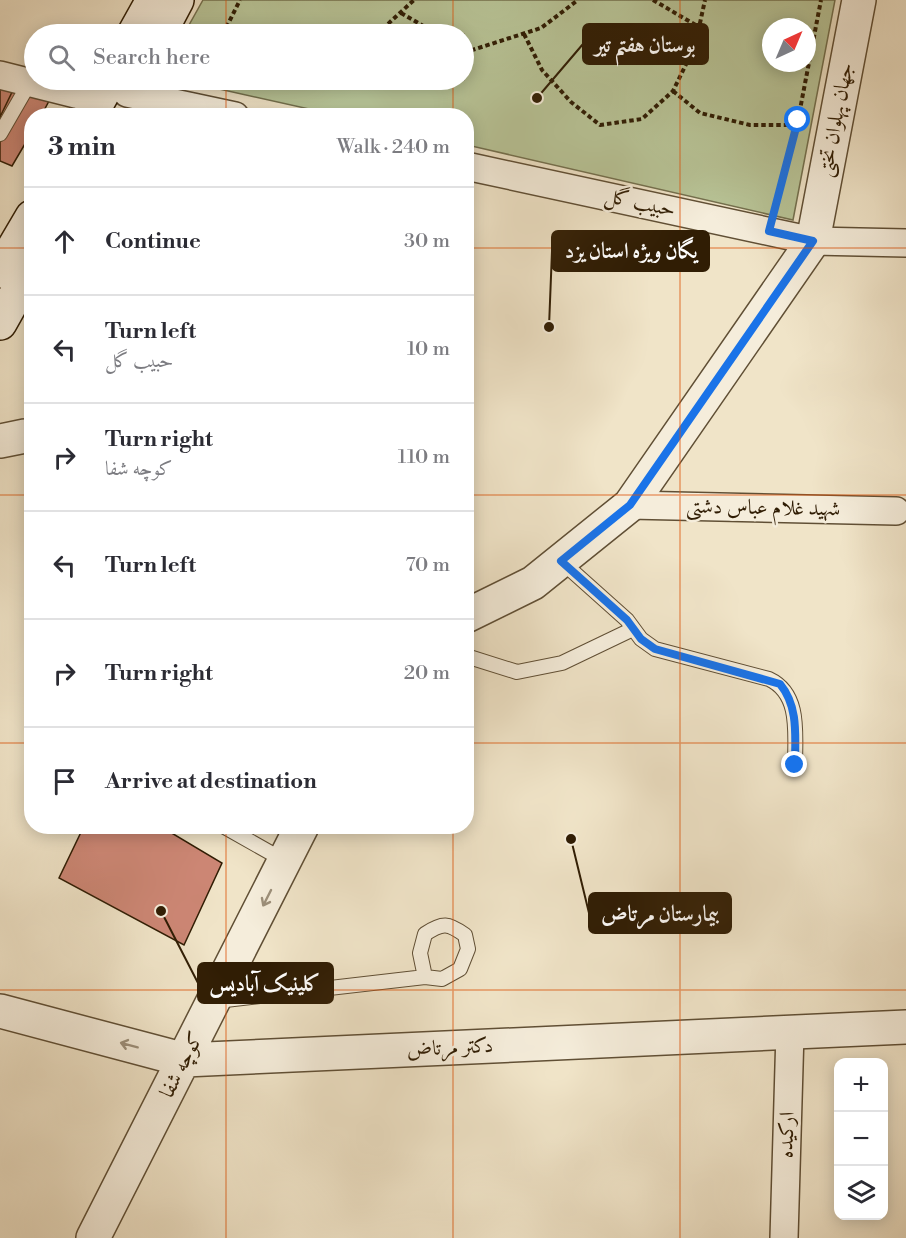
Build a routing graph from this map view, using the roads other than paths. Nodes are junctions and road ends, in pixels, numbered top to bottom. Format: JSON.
{"nodes":[{"id":1,"x":153,"y":0,"type":"edge"},
{"id":2,"x":177,"y":0,"type":"edge"},
{"id":3,"x":859,"y":0,"type":"edge"},
{"id":4,"x":140,"y":24,"type":"edge"},
{"id":5,"x":164,"y":24,"type":"edge"},
{"id":6,"x":0,"y":75,"type":"edge"},
{"id":7,"x":24,"y":81,"type":"edge"},
{"id":8,"x":25,"y":90,"type":"edge"},
{"id":9,"x":74,"y":90,"type":"edge"},
{"id":10,"x":113,"y":97,"type":"edge"},
{"id":11,"x":184,"y":108,"type":"edge"},
{"id":12,"x":0,"y":134,"type":"edge"},
{"id":13,"x":474,"y":167,"type":"edge"},
{"id":14,"x":24,"y":230,"type":"edge"},
{"id":15,"x":813,"y":241,"type":"junction"},
{"id":16,"x":906,"y":243,"type":"edge"},
{"id":17,"x":0,"y":271,"type":"edge"},
{"id":18,"x":24,"y":280,"type":"edge"},
{"id":19,"x":0,"y":323,"type":"edge"},
{"id":20,"x":24,"y":436,"type":"edge"},
{"id":21,"x":0,"y":441,"type":"edge"},
{"id":22,"x":630,"y":505,"type":"junction"},
{"id":23,"x":896,"y":512,"type":"dead end"},
{"id":24,"x":561,"y":561,"type":"junction"},
{"id":25,"x":474,"y":612,"type":"edge"},
{"id":26,"x":633,"y":629,"type":"junction"},
{"id":27,"x":474,"y":659,"type":"edge"},
{"id":28,"x":795,"y":765,"type":"dead end"},
{"id":29,"x":236,"y":834,"type":"edge"},
{"id":30,"x":298,"y":834,"type":"edge"},
{"id":31,"x":285,"y":861,"type":"junction"},
{"id":32,"x":425,"y":977,"type":"dead end"},
{"id":33,"x":214,"y":1002,"type":"junction"},
{"id":34,"x":0,"y":1011,"type":"edge"},
{"id":35,"x":906,"y":1027,"type":"edge"},
{"id":36,"x":790,"y":1032,"type":"junction"},
{"id":37,"x":185,"y":1060,"type":"junction"},
{"id":38,"x":93,"y":1238,"type":"edge"},
{"id":39,"x":784,"y":1238,"type":"edge"}],
"edges":[{"from":1,"to":4,"type":"street"},
{"from":2,"to":5,"type":"street"},
{"from":3,"to":15,"type":"street","name":"جهان پهلوان تختی"},
{"from":6,"to":7,"type":"street"},
{"from":8,"to":12,"type":"lane"},
{"from":9,"to":10,"type":"street"},
{"from":10,"to":11,"type":"street"},
{"from":13,"to":15,"type":"street","name":"حبیب گل"},
{"from":14,"to":17,"type":"street"},
{"from":15,"to":16,"type":"street","name":"حبیب گل"},
{"from":15,"to":22,"type":"street"},
{"from":18,"to":19,"type":"street"},
{"from":20,"to":21,"type":"street"},
{"from":22,"to":23,"type":"street","name":"شهید غلام عباس دشتی"},
{"from":22,"to":24,"type":"street"},
{"from":24,"to":25,"type":"street"},
{"from":24,"to":26,"type":"lane"},
{"from":26,"to":27,"type":"lane"},
{"from":26,"to":28,"type":"lane"},
{"from":29,"to":31,"type":"lane"},
{"from":30,"to":31,"type":"street","name":"کوچه شفا"},
{"from":31,"to":33,"type":"street","name":"کوچه شفا","one_way":true},
{"from":32,"to":33,"type":"lane"},
{"from":33,"to":37,"type":"street","name":"کوچه شفا"},
{"from":37,"to":34,"type":"street","name":"دکتر مرتاض","one_way":true},
{"from":35,"to":36,"type":"street","name":"دکتر مرتاض"},
{"from":36,"to":37,"type":"street","name":"دکتر مرتاض"},
{"from":36,"to":39,"type":"street","name":"ارکیده"},
{"from":37,"to":38,"type":"street","name":"کوچه شفا"}]}
